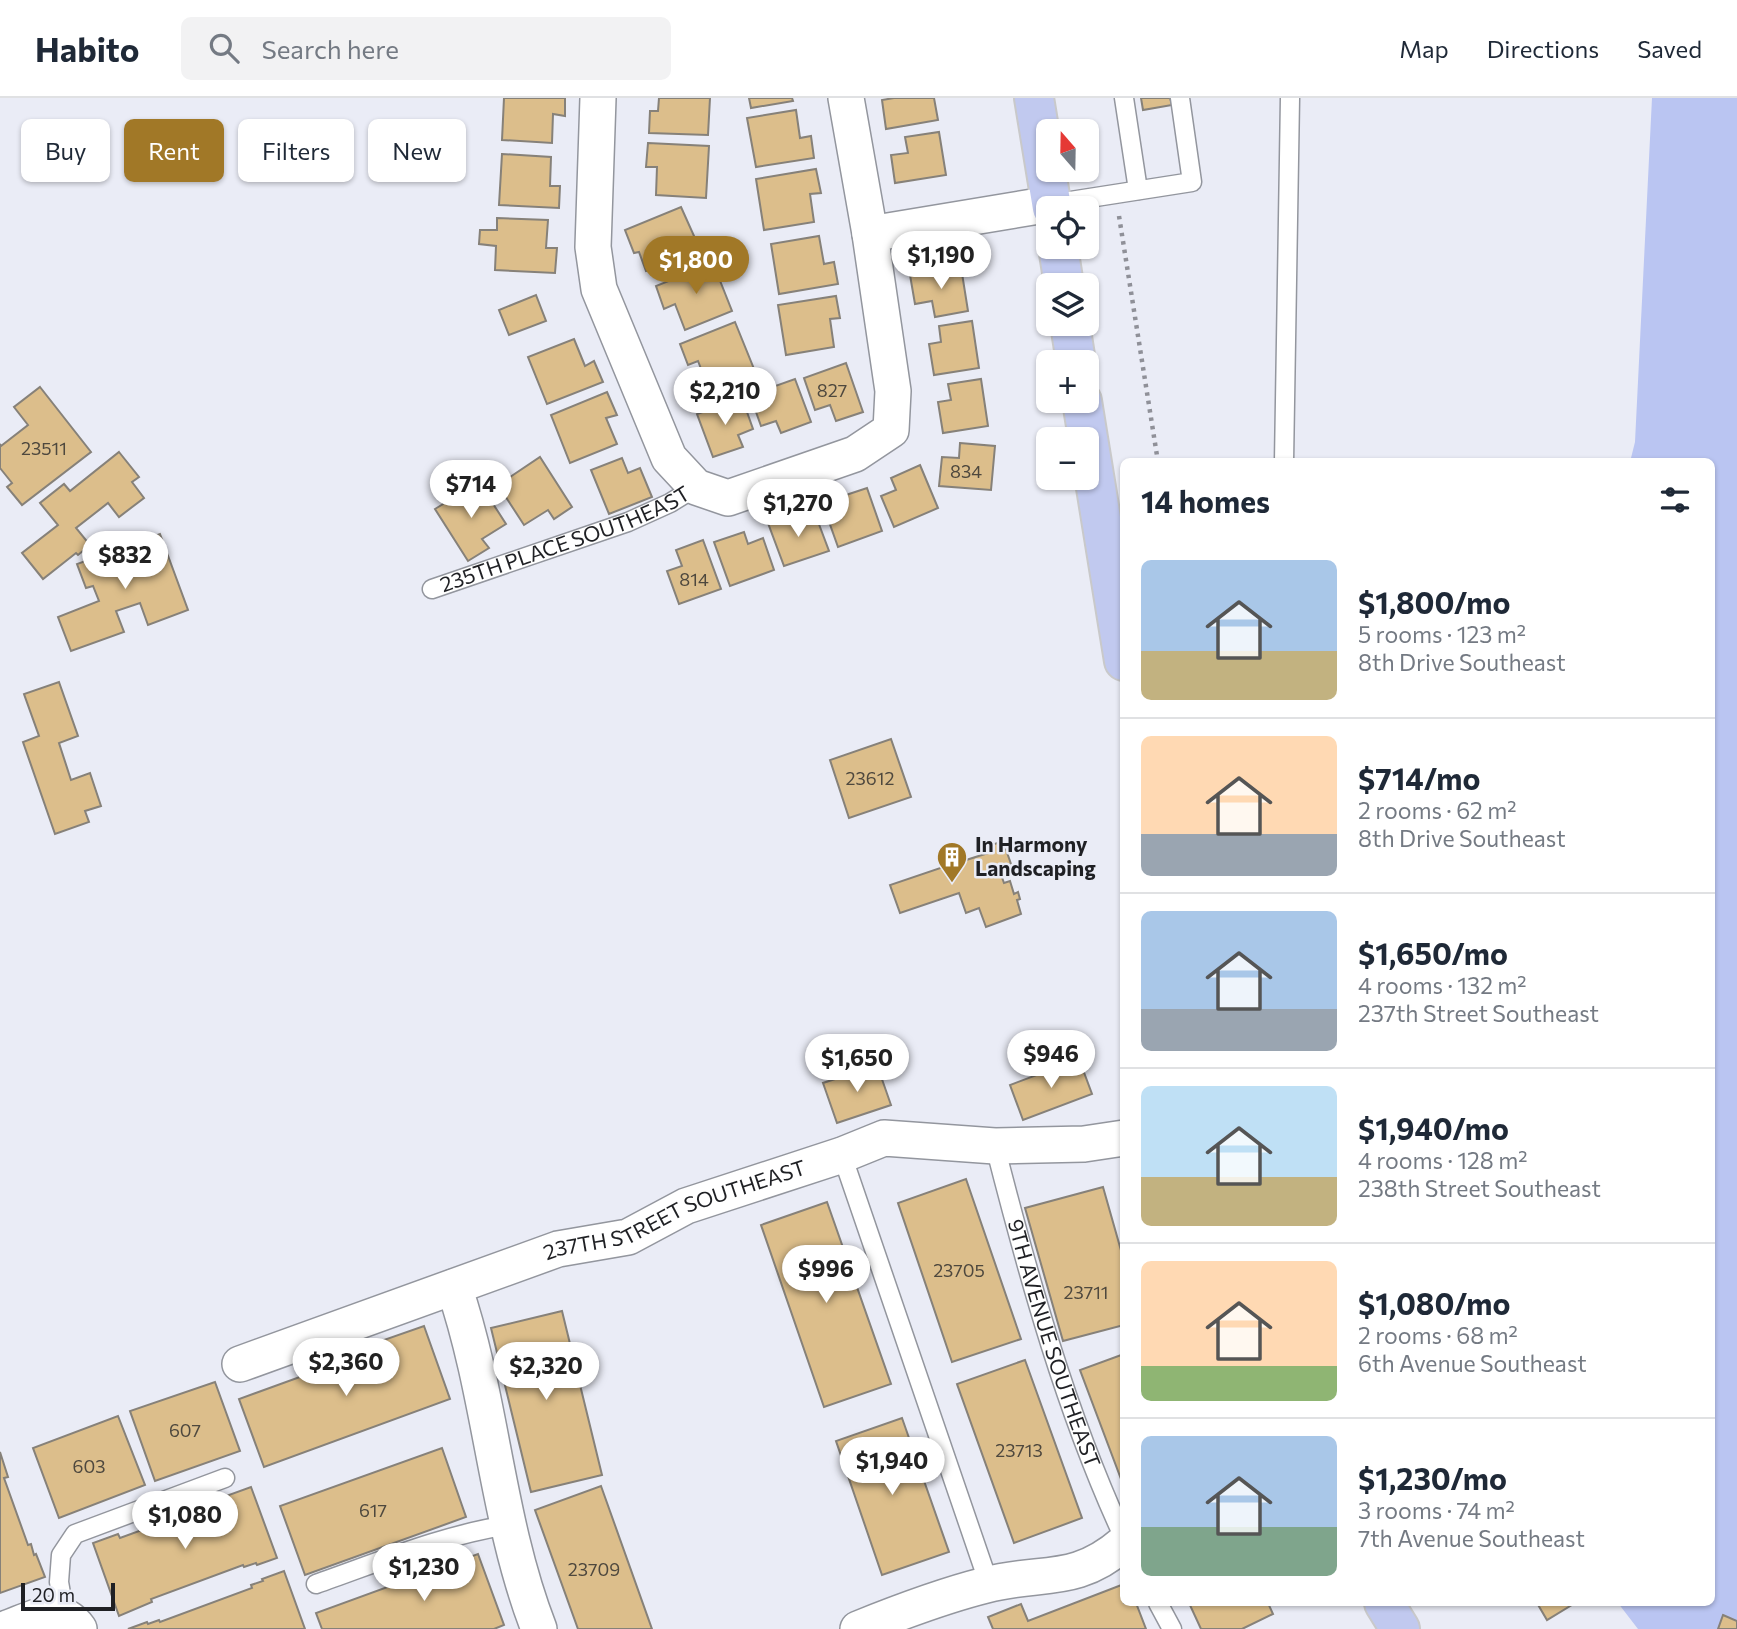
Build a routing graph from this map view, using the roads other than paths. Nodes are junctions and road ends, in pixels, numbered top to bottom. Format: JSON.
{"nodes":[{"id":1,"x":598,"y":98,"type":"edge"},
{"id":2,"x":846,"y":98,"type":"edge"},
{"id":3,"x":1034,"y":98,"type":"edge"},
{"id":4,"x":1124,"y":98,"type":"edge"},
{"id":5,"x":1180,"y":98,"type":"edge"},
{"id":6,"x":1290,"y":98,"type":"edge"},
{"id":7,"x":1138,"y":190,"type":"junction"},
{"id":8,"x":1049,"y":196,"type":"edge"},
{"id":9,"x":1099,"y":197,"type":"edge"},
{"id":10,"x":1036,"y":208,"type":"edge"},
{"id":11,"x":870,"y":233,"type":"junction"},
{"id":12,"x":1084,"y":413,"type":"edge"},
{"id":13,"x":1284,"y":458,"type":"edge"},
{"id":14,"x":696,"y":486,"type":"junction"},
{"id":15,"x":432,"y":589,"type":"dead end"},
{"id":16,"x":1120,"y":636,"type":"edge"},
{"id":17,"x":1120,"y":1139,"type":"edge"},
{"id":18,"x":995,"y":1146,"type":"junction"},
{"id":19,"x":842,"y":1155,"type":"junction"},
{"id":20,"x":454,"y":1287,"type":"junction"},
{"id":21,"x":240,"y":1364,"type":"dead end"},
{"id":22,"x":225,"y":1478,"type":"dead end"},
{"id":23,"x":509,"y":1525,"type":"junction"},
{"id":24,"x":1120,"y":1529,"type":"edge"},
{"id":25,"x":1120,"y":1546,"type":"edge"},
{"id":26,"x":316,"y":1584,"type":"dead end"},
{"id":27,"x":989,"y":1584,"type":"junction"},
{"id":28,"x":1160,"y":1606,"type":"edge"},
{"id":29,"x":1386,"y":1606,"type":"edge"},
{"id":30,"x":72,"y":1623,"type":"edge"},
{"id":31,"x":5,"y":1629,"type":"edge"},
{"id":32,"x":539,"y":1629,"type":"edge"},
{"id":33,"x":858,"y":1629,"type":"edge"},
{"id":34,"x":1172,"y":1629,"type":"edge"},
{"id":35,"x":1400,"y":1629,"type":"edge"}],
"edges":[{"from":1,"to":14,"type":"street"},
{"from":2,"to":11,"type":"street"},
{"from":3,"to":8,"type":"main road"},
{"from":4,"to":7,"type":"lane"},
{"from":5,"to":7,"type":"lane"},
{"from":6,"to":13,"type":"lane"},
{"from":7,"to":9,"type":"lane"},
{"from":10,"to":11,"type":"street"},
{"from":11,"to":14,"type":"street","name":"235TH PLACE SOUTHEAST"},
{"from":12,"to":16,"type":"main road"},
{"from":14,"to":15,"type":"lane","name":"235TH PLACE SOUTHEAST"},
{"from":17,"to":18,"type":"street","name":"237TH STREET SOUTHEAST"},
{"from":18,"to":19,"type":"street","name":"237TH STREET SOUTHEAST"},
{"from":18,"to":24,"type":"lane","name":"9TH AVENUE SOUTHEAST"},
{"from":19,"to":20,"type":"street","name":"237TH STREET SOUTHEAST"},
{"from":19,"to":27,"type":"lane"},
{"from":20,"to":21,"type":"street","name":"237TH STREET SOUTHEAST"},
{"from":20,"to":23,"type":"street"},
{"from":22,"to":30,"type":"lane"},
{"from":23,"to":26,"type":"lane"},
{"from":23,"to":32,"type":"street"},
{"from":25,"to":27,"type":"street"},
{"from":27,"to":33,"type":"street"},
{"from":28,"to":34,"type":"lane"},
{"from":29,"to":35,"type":"main road"},
{"from":30,"to":31,"type":"street"}]}
